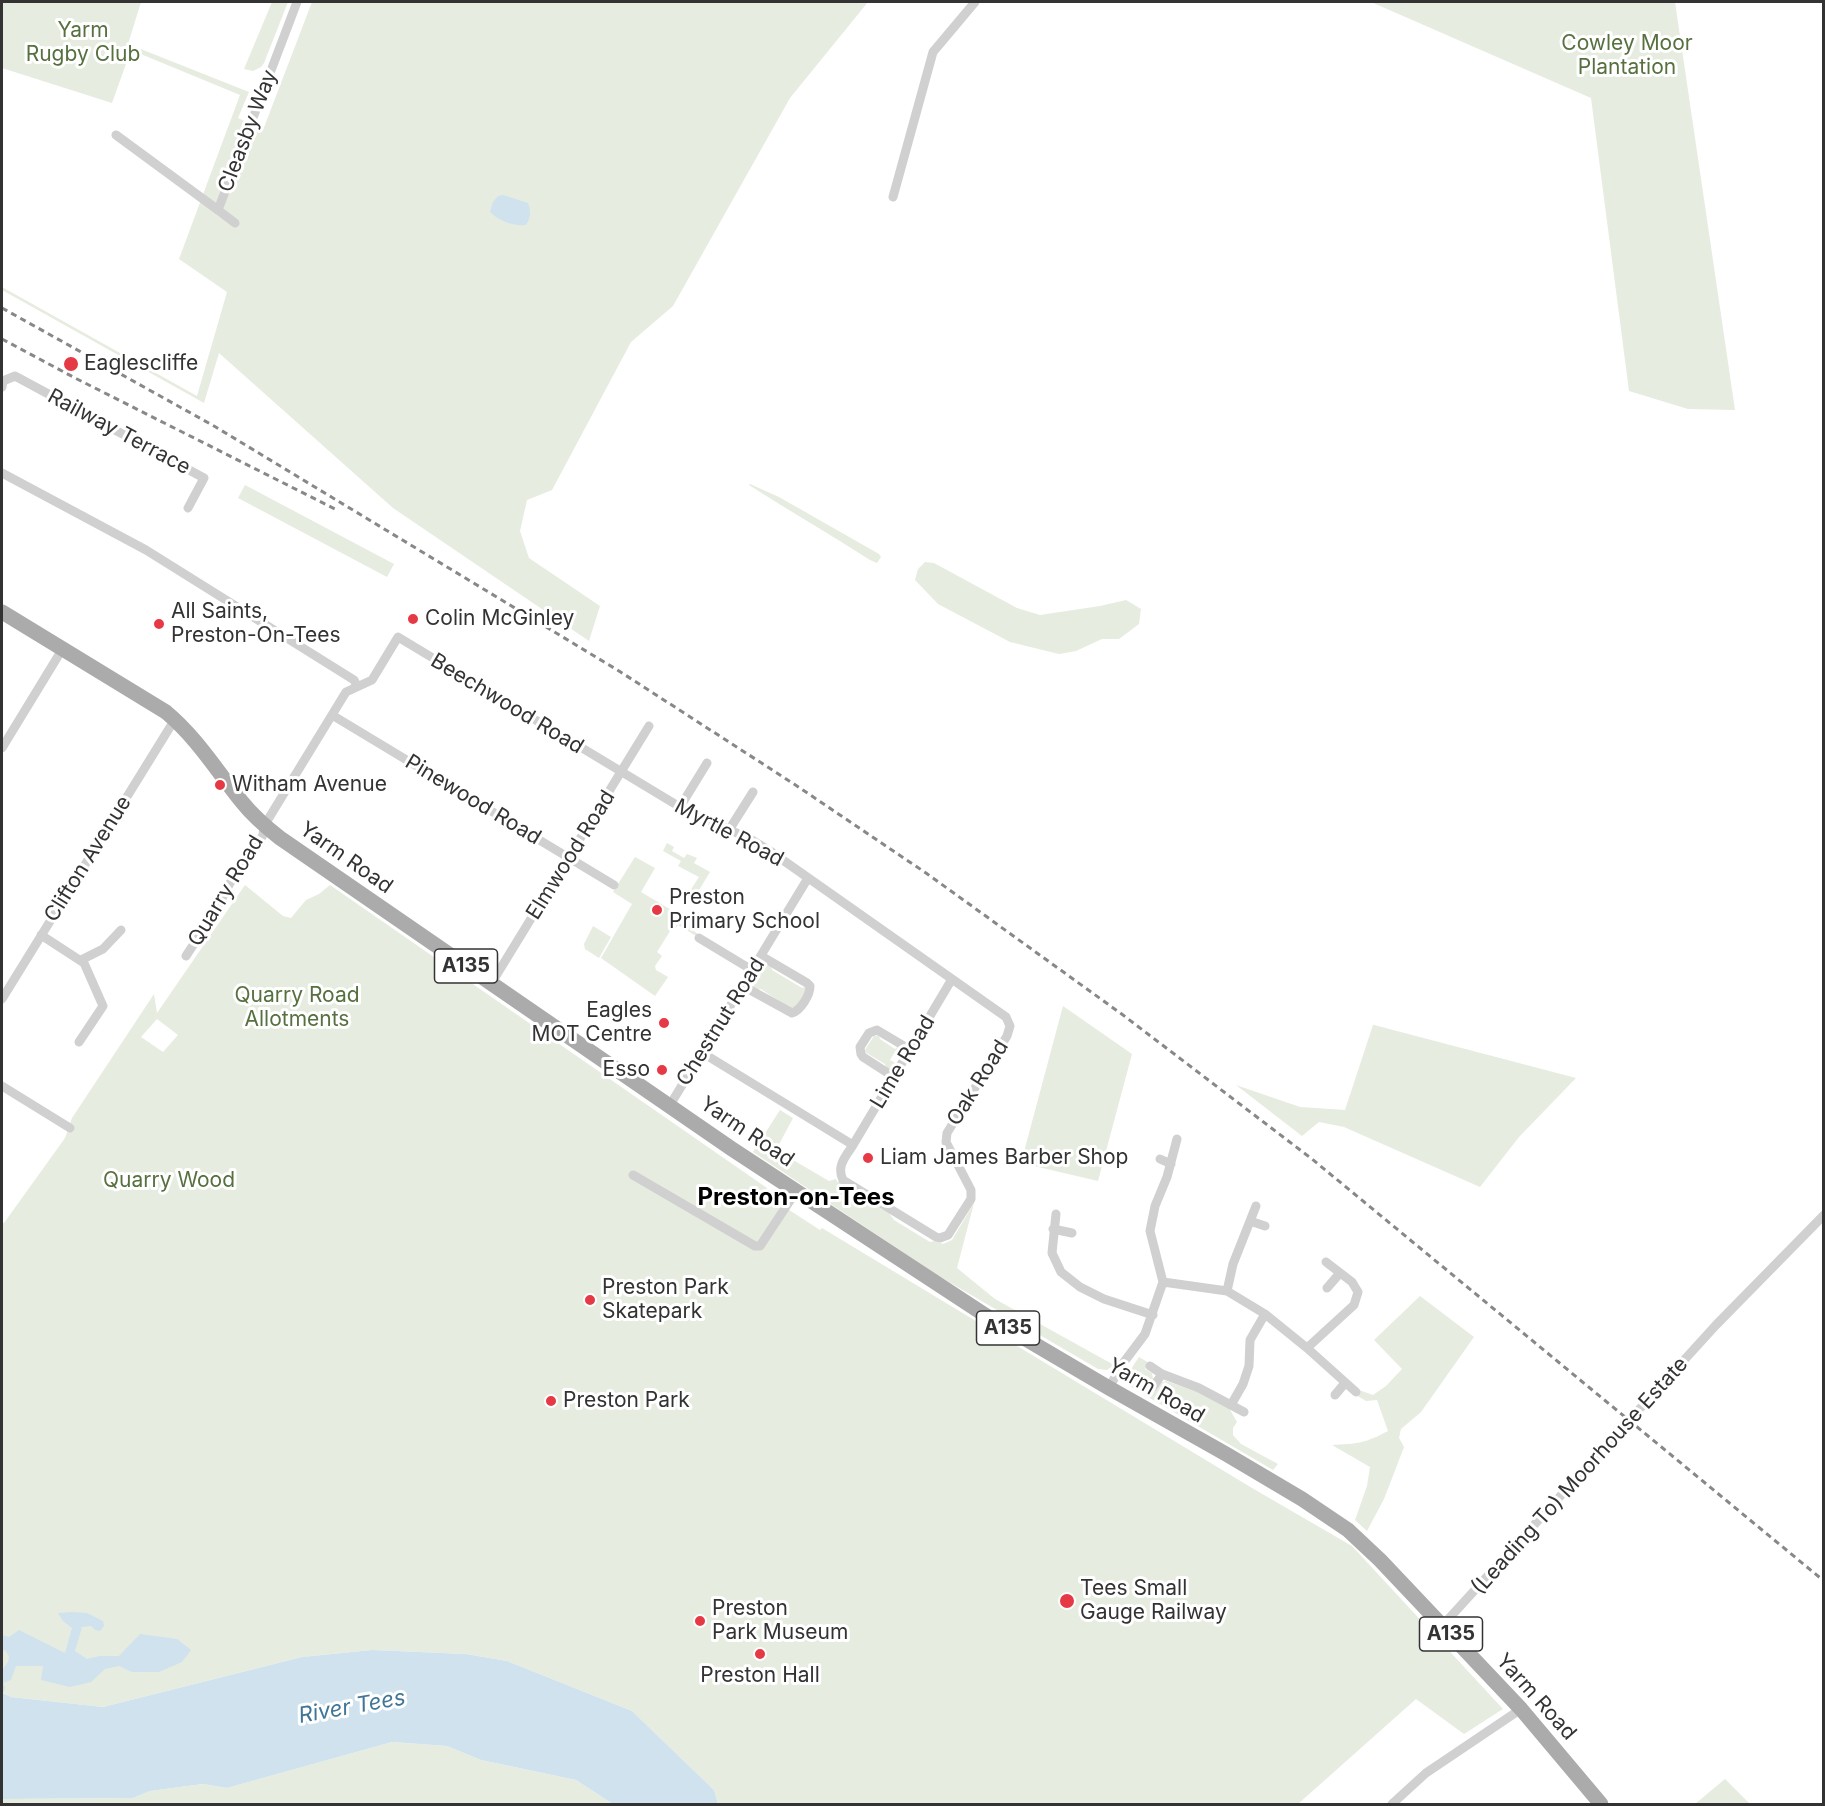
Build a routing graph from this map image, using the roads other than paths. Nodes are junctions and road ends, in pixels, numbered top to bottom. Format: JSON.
{"nodes":[{"id":1,"x":297,"y":2,"type":"edge"},
{"id":2,"x":975,"y":2,"type":"edge"},
{"id":3,"x":116,"y":135,"type":"dead end"},
{"id":4,"x":893,"y":197,"type":"dead end"},
{"id":5,"x":218,"y":210,"type":"junction"},
{"id":6,"x":235,"y":224,"type":"dead end"},
{"id":7,"x":2,"y":384,"type":"edge"},
{"id":8,"x":2,"y":473,"type":"edge"},
{"id":9,"x":188,"y":508,"type":"dead end"},
{"id":10,"x":2,"y":612,"type":"edge"},
{"id":11,"x":63,"y":648,"type":"junction"},
{"id":12,"x":357,"y":686,"type":"junction"},
{"id":13,"x":332,"y":715,"type":"junction"},
{"id":14,"x":175,"y":719,"type":"junction"},
{"id":15,"x":649,"y":726,"type":"dead end"},
{"id":16,"x":2,"y":748,"type":"edge"},
{"id":17,"x":707,"y":763,"type":"dead end"},
{"id":18,"x":621,"y":773,"type":"junction"},
{"id":19,"x":753,"y":792,"type":"dead end"},
{"id":20,"x":680,"y":807,"type":"junction"},
{"id":21,"x":264,"y":826,"type":"junction"},
{"id":22,"x":729,"y":830,"type":"junction"},
{"id":23,"x":569,"y":859,"type":"junction"},
{"id":24,"x":808,"y":878,"type":"junction"},
{"id":25,"x":614,"y":885,"type":"dead end"},
{"id":26,"x":121,"y":930,"type":"dead end"},
{"id":27,"x":41,"y":935,"type":"junction"},
{"id":28,"x":699,"y":938,"type":"dead end"},
{"id":29,"x":186,"y":956,"type":"dead end"},
{"id":30,"x":761,"y":956,"type":"junction"},
{"id":31,"x":81,"y":960,"type":"junction"},
{"id":32,"x":752,"y":970,"type":"junction"},
{"id":33,"x":952,"y":980,"type":"junction"},
{"id":34,"x":491,"y":984,"type":"junction"},
{"id":35,"x":743,"y":986,"type":"junction"},
{"id":36,"x":2,"y":999,"type":"edge"},
{"id":37,"x":79,"y":1042,"type":"dead end"},
{"id":38,"x":909,"y":1050,"type":"junction"},
{"id":39,"x":701,"y":1052,"type":"junction"},
{"id":40,"x":894,"y":1077,"type":"junction"},
{"id":41,"x":2,"y":1086,"type":"edge"},
{"id":42,"x":670,"y":1105,"type":"junction"},
{"id":43,"x":70,"y":1128,"type":"dead end"},
{"id":44,"x":1177,"y":1139,"type":"dead end"},
{"id":45,"x":853,"y":1145,"type":"junction"},
{"id":46,"x":1160,"y":1159,"type":"dead end"},
{"id":47,"x":1171,"y":1164,"type":"junction"},
{"id":48,"x":633,"y":1175,"type":"dead end"},
{"id":49,"x":797,"y":1190,"type":"junction"},
{"id":50,"x":1256,"y":1206,"type":"dead end"},
{"id":51,"x":1056,"y":1214,"type":"dead end"},
{"id":52,"x":1824,"y":1215,"type":"edge"},
{"id":53,"x":1251,"y":1221,"type":"junction"},
{"id":54,"x":1265,"y":1226,"type":"dead end"},
{"id":55,"x":1053,"y":1230,"type":"junction"},
{"id":56,"x":1072,"y":1233,"type":"dead end"},
{"id":57,"x":945,"y":1237,"type":"joint"},
{"id":58,"x":1326,"y":1262,"type":"dead end"},
{"id":59,"x":1340,"y":1273,"type":"junction"},
{"id":60,"x":1163,"y":1282,"type":"junction"},
{"id":61,"x":1327,"y":1288,"type":"dead end"},
{"id":62,"x":1227,"y":1291,"type":"junction"},
{"id":63,"x":1265,"y":1314,"type":"junction"},
{"id":64,"x":1153,"y":1315,"type":"junction"},
{"id":65,"x":1307,"y":1348,"type":"junction"},
{"id":66,"x":1150,"y":1366,"type":"dead end"},
{"id":67,"x":1162,"y":1374,"type":"junction"},
{"id":68,"x":1345,"y":1383,"type":"junction"},
{"id":69,"x":1154,"y":1387,"type":"dead end"},
{"id":70,"x":1109,"y":1388,"type":"junction"},
{"id":71,"x":1356,"y":1392,"type":"dead end"},
{"id":72,"x":1335,"y":1395,"type":"dead end"},
{"id":73,"x":1231,"y":1405,"type":"junction"},
{"id":74,"x":1244,"y":1412,"type":"dead end"},
{"id":75,"x":1443,"y":1625,"type":"junction"},
{"id":76,"x":1521,"y":1709,"type":"junction"},
{"id":77,"x":1392,"y":1804,"type":"edge"},
{"id":78,"x":1601,"y":1804,"type":"edge"}],
"edges":[{"from":1,"to":5,"type":"street","name":"Cleasby Way"},
{"from":2,"to":4,"type":"street"},
{"from":3,"to":5,"type":"street","name":"Cleasby Way"},
{"from":5,"to":6,"type":"street"},
{"from":7,"to":9,"type":"street","name":"Railway Terrace"},
{"from":8,"to":12,"type":"street"},
{"from":10,"to":11,"type":"main road","name":"Yarm Road","number":"A135"},
{"from":11,"to":14,"type":"main road","name":"Yarm Road","number":"A135"},
{"from":11,"to":16,"type":"street"},
{"from":12,"to":13,"type":"street"},
{"from":12,"to":18,"type":"street","name":"Beechwood Road"},
{"from":13,"to":21,"type":"street"},
{"from":13,"to":23,"type":"street","name":"Pinewood Road"},
{"from":14,"to":21,"type":"main road","name":"Yarm Road","number":"A135"},
{"from":14,"to":27,"type":"street","name":"Clifton Avenue"},
{"from":15,"to":18,"type":"street","name":"Elmwood Road"},
{"from":17,"to":20,"type":"street"},
{"from":18,"to":20,"type":"street","name":"Myrtle Road"},
{"from":18,"to":23,"type":"street","name":"Elmwood Road"},
{"from":19,"to":22,"type":"street"},
{"from":20,"to":22,"type":"street","name":"Myrtle Road"},
{"from":21,"to":29,"type":"street","name":"Quarry Road"},
{"from":21,"to":34,"type":"main road","name":"Yarm Road","number":"A135"},
{"from":22,"to":24,"type":"street","name":"Myrtle Road"},
{"from":23,"to":25,"type":"street","name":"Pinewood Road"},
{"from":23,"to":34,"type":"street","name":"Elmwood Road"},
{"from":24,"to":30,"type":"street","name":"Chestnut Road"},
{"from":24,"to":33,"type":"street","name":"Myrtle Road"},
{"from":26,"to":31,"type":"street"},
{"from":27,"to":31,"type":"street"},
{"from":27,"to":36,"type":"street","name":"Clifton Avenue"},
{"from":28,"to":32,"type":"street"},
{"from":30,"to":32,"type":"street","name":"Chestnut Road"},
{"from":30,"to":35,"type":"street"},
{"from":31,"to":37,"type":"street"},
{"from":32,"to":35,"type":"street","name":"Chestnut Road"},
{"from":33,"to":38,"type":"street","name":"Lime Road"},
{"from":33,"to":57,"type":"street","name":"Oak Road"},
{"from":34,"to":42,"type":"main road","name":"Yarm Road","number":"A135"},
{"from":35,"to":39,"type":"street","name":"Chestnut Road"},
{"from":38,"to":40,"type":"street","name":"Lime Road"},
{"from":38,"to":40,"type":"street"},
{"from":39,"to":42,"type":"street","name":"Chestnut Road"},
{"from":39,"to":45,"type":"street"},
{"from":40,"to":45,"type":"street","name":"Lime Road"},
{"from":41,"to":43,"type":"street"},
{"from":42,"to":49,"type":"main road","name":"Yarm Road","number":"A135"},
{"from":44,"to":47,"type":"street"},
{"from":45,"to":57,"type":"street","name":"Lime Road"},
{"from":46,"to":47,"type":"street"},
{"from":47,"to":60,"type":"street"},
{"from":48,"to":49,"type":"street"},
{"from":49,"to":70,"type":"main road","name":"Yarm Road","number":"A135"},
{"from":50,"to":53,"type":"street"},
{"from":51,"to":55,"type":"street"},
{"from":52,"to":75,"type":"street","name":"(Leading To) Moorhouse Estate"},
{"from":53,"to":54,"type":"street"},
{"from":53,"to":62,"type":"street"},
{"from":55,"to":56,"type":"street"},
{"from":55,"to":64,"type":"street"},
{"from":58,"to":59,"type":"street"},
{"from":59,"to":61,"type":"street"},
{"from":59,"to":65,"type":"street"},
{"from":60,"to":62,"type":"street"},
{"from":60,"to":64,"type":"street"},
{"from":62,"to":63,"type":"street"},
{"from":63,"to":65,"type":"street"},
{"from":63,"to":73,"type":"street"},
{"from":64,"to":70,"type":"street"},
{"from":65,"to":68,"type":"street"},
{"from":66,"to":67,"type":"street"},
{"from":67,"to":69,"type":"street"},
{"from":67,"to":73,"type":"street"},
{"from":68,"to":71,"type":"street"},
{"from":68,"to":72,"type":"street"},
{"from":70,"to":75,"type":"main road","name":"Yarm Road","number":"A135"},
{"from":73,"to":74,"type":"street"},
{"from":75,"to":76,"type":"main road","name":"Yarm Road","number":"A135"},
{"from":76,"to":77,"type":"street"},
{"from":76,"to":78,"type":"main road","name":"Yarm Road","number":"A135"}]}
